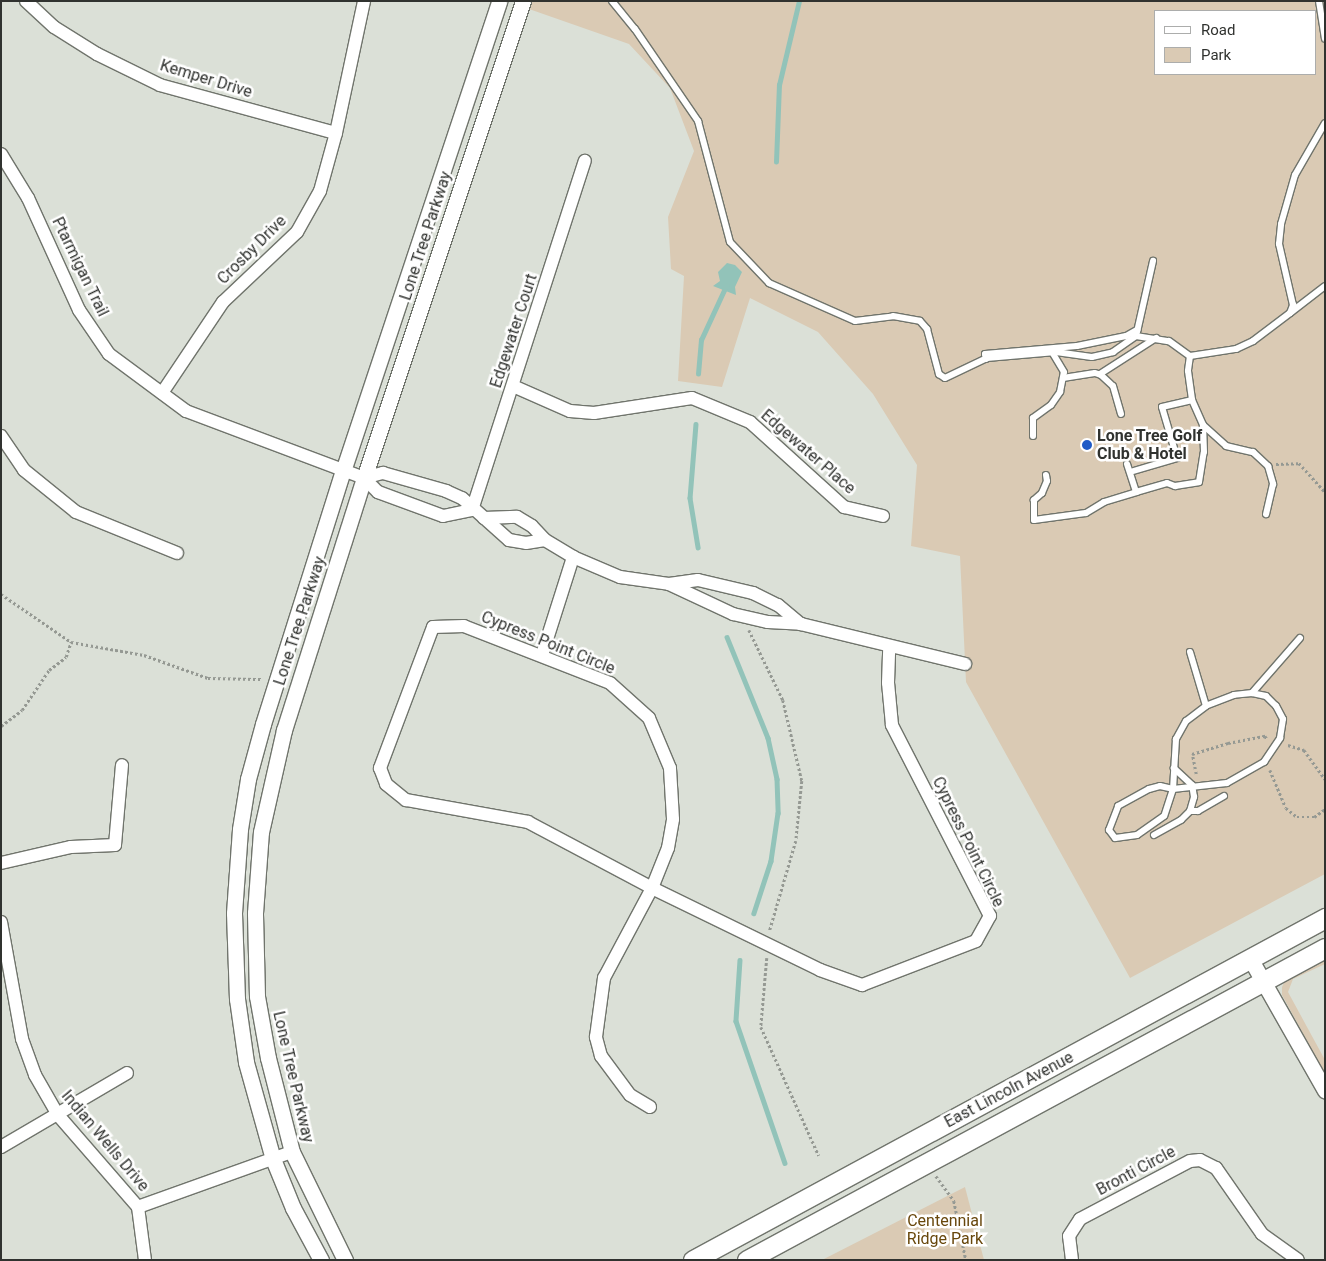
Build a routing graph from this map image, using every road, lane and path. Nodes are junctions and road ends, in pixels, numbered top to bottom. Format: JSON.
{"nodes":[{"id":1,"x":26,"y":1,"type":"edge"},
{"id":2,"x":364,"y":1,"type":"edge"},
{"id":3,"x":499,"y":1,"type":"edge"},
{"id":4,"x":523,"y":1,"type":"edge"},
{"id":5,"x":612,"y":1,"type":"edge"},
{"id":6,"x":1320,"y":1,"type":"edge"},
{"id":7,"x":1325,"y":39,"type":"edge"},
{"id":8,"x":1325,"y":122,"type":"edge"},
{"id":9,"x":336,"y":133,"type":"junction"},
{"id":10,"x":1,"y":154,"type":"edge"},
{"id":11,"x":585,"y":161,"type":"dead end"},
{"id":12,"x":1153,"y":261,"type":"dead end"},
{"id":13,"x":1325,"y":286,"type":"edge"},
{"id":14,"x":1290,"y":313,"type":"junction"},
{"id":15,"x":1137,"y":333,"type":"junction"},
{"id":16,"x":1156,"y":338,"type":"junction"},
{"id":17,"x":1052,"y":352,"type":"junction"},
{"id":18,"x":1190,"y":356,"type":"junction"},
{"id":19,"x":986,"y":359,"type":"junction"},
{"id":20,"x":1100,"y":374,"type":"junction"},
{"id":21,"x":1062,"y":378,"type":"junction"},
{"id":22,"x":513,"y":386,"type":"junction"},
{"id":23,"x":162,"y":393,"type":"junction"},
{"id":24,"x":1192,"y":400,"type":"junction"},
{"id":25,"x":1121,"y":414,"type":"dead end"},
{"id":26,"x":1203,"y":425,"type":"junction"},
{"id":27,"x":1,"y":436,"type":"edge"},
{"id":28,"x":1033,"y":436,"type":"dead end"},
{"id":29,"x":1127,"y":464,"type":"dead end"},
{"id":30,"x":1268,"y":466,"type":"junction"},
{"id":31,"x":343,"y":471,"type":"junction"},
{"id":32,"x":1130,"y":472,"type":"junction"},
{"id":33,"x":1046,"y":475,"type":"dead end"},
{"id":34,"x":364,"y":478,"type":"junction"},
{"id":35,"x":1136,"y":492,"type":"junction"},
{"id":36,"x":1325,"y":492,"type":"edge"},
{"id":37,"x":472,"y":510,"type":"junction"},
{"id":38,"x":1266,"y":514,"type":"dead end"},
{"id":39,"x":882,"y":516,"type":"dead end"},
{"id":40,"x":484,"y":518,"type":"junction"},
{"id":41,"x":545,"y":540,"type":"junction"},
{"id":42,"x":177,"y":553,"type":"dead end"},
{"id":43,"x":573,"y":557,"type":"junction"},
{"id":44,"x":669,"y":584,"type":"junction"},
{"id":45,"x":1,"y":594,"type":"edge"},
{"id":46,"x":742,"y":616,"type":"junction"},
{"id":47,"x":801,"y":624,"type":"junction"},
{"id":48,"x":1300,"y":638,"type":"dead end"},
{"id":49,"x":71,"y":642,"type":"junction"},
{"id":50,"x":889,"y":646,"type":"junction"},
{"id":51,"x":1190,"y":652,"type":"dead end"},
{"id":52,"x":542,"y":655,"type":"junction"},
{"id":53,"x":965,"y":664,"type":"dead end"},
{"id":54,"x":262,"y":679,"type":"dead end"},
{"id":55,"x":1252,"y":693,"type":"junction"},
{"id":56,"x":1206,"y":706,"type":"junction"},
{"id":57,"x":1,"y":726,"type":"edge"},
{"id":58,"x":1277,"y":744,"type":"junction"},
{"id":59,"x":1267,"y":759,"type":"junction"},
{"id":60,"x":122,"y":765,"type":"dead end"},
{"id":61,"x":1174,"y":768,"type":"junction"},
{"id":62,"x":1325,"y":779,"type":"edge"},
{"id":63,"x":1196,"y":788,"type":"junction"},
{"id":64,"x":1173,"y":789,"type":"junction"},
{"id":65,"x":1224,"y":796,"type":"dead end"},
{"id":66,"x":1325,"y":809,"type":"edge"},
{"id":67,"x":1190,"y":811,"type":"junction"},
{"id":68,"x":1154,"y":835,"type":"dead end"},
{"id":69,"x":1,"y":863,"type":"edge"},
{"id":70,"x":652,"y":888,"type":"junction"},
{"id":71,"x":1325,"y":918,"type":"edge"},
{"id":72,"x":1,"y":922,"type":"edge"},
{"id":73,"x":768,"y":944,"type":"junction"},
{"id":74,"x":1325,"y":948,"type":"edge"},
{"id":75,"x":1251,"y":960,"type":"junction"},
{"id":76,"x":1264,"y":982,"type":"junction"},
{"id":77,"x":126,"y":1074,"type":"dead end"},
{"id":78,"x":1325,"y":1090,"type":"edge"},
{"id":79,"x":650,"y":1107,"type":"dead end"},
{"id":80,"x":58,"y":1115,"type":"junction"},
{"id":81,"x":1,"y":1147,"type":"edge"},
{"id":82,"x":292,"y":1152,"type":"junction"},
{"id":83,"x":819,"y":1156,"type":"dead end"},
{"id":84,"x":273,"y":1159,"type":"junction"},
{"id":85,"x":935,"y":1175,"type":"dead end"},
{"id":86,"x":138,"y":1207,"type":"junction"},
{"id":87,"x":146,"y":1260,"type":"edge"},
{"id":88,"x":320,"y":1260,"type":"edge"},
{"id":89,"x":345,"y":1260,"type":"edge"},
{"id":90,"x":693,"y":1260,"type":"edge"},
{"id":91,"x":747,"y":1260,"type":"edge"},
{"id":92,"x":966,"y":1260,"type":"edge"},
{"id":93,"x":1072,"y":1260,"type":"edge"},
{"id":94,"x":1298,"y":1260,"type":"edge"}],
"edges":[{"from":1,"to":9,"type":"street","name":"Kemper Drive"},
{"from":2,"to":9,"type":"street","name":"Crosby Drive"},
{"from":3,"to":31,"type":"street","name":"Lone Tree Parkway"},
{"from":4,"to":34,"type":"street","name":"Lone Tree Parkway"},
{"from":5,"to":19,"type":"lane"},
{"from":6,"to":7,"type":"lane"},
{"from":8,"to":14,"type":"lane"},
{"from":9,"to":23,"type":"street","name":"Crosby Drive"},
{"from":10,"to":23,"type":"street","name":"Ptarmigan Trail"},
{"from":11,"to":22,"type":"street","name":"Edgewater Court"},
{"from":12,"to":15,"type":"lane"},
{"from":13,"to":14,"type":"lane"},
{"from":14,"to":18,"type":"lane"},
{"from":15,"to":16,"type":"lane"},
{"from":15,"to":17,"type":"lane"},
{"from":15,"to":19,"type":"lane"},
{"from":16,"to":18,"type":"lane"},
{"from":16,"to":20,"type":"lane"},
{"from":17,"to":19,"type":"lane"},
{"from":17,"to":21,"type":"lane"},
{"from":18,"to":24,"type":"lane"},
{"from":20,"to":21,"type":"lane"},
{"from":20,"to":25,"type":"lane"},
{"from":21,"to":28,"type":"lane"},
{"from":22,"to":37,"type":"street","name":"Edgewater Court"},
{"from":22,"to":39,"type":"street","name":"Edgewater Place"},
{"from":23,"to":31,"type":"street","name":"Ptarmigan Trail"},
{"from":24,"to":26,"type":"lane"},
{"from":24,"to":32,"type":"lane"},
{"from":26,"to":30,"type":"lane"},
{"from":26,"to":35,"type":"lane"},
{"from":27,"to":42,"type":"street"},
{"from":29,"to":32,"type":"lane"},
{"from":30,"to":36,"type":"path"},
{"from":30,"to":38,"type":"lane"},
{"from":31,"to":34,"type":"street","name":"Ptarmigan Trail"},
{"from":31,"to":84,"type":"street","name":"Lone Tree Parkway"},
{"from":32,"to":35,"type":"lane"},
{"from":33,"to":35,"type":"lane"},
{"from":34,"to":37,"type":"street"},
{"from":34,"to":37,"type":"street"},
{"from":34,"to":82,"type":"street","name":"Lone Tree Parkway"},
{"from":37,"to":40,"type":"street"},
{"from":40,"to":41,"type":"street"},
{"from":40,"to":41,"type":"street"},
{"from":41,"to":43,"type":"street"},
{"from":43,"to":44,"type":"street"},
{"from":43,"to":52,"type":"street"},
{"from":44,"to":46,"type":"street"},
{"from":44,"to":47,"type":"street"},
{"from":45,"to":49,"type":"path"},
{"from":46,"to":47,"type":"street"},
{"from":46,"to":73,"type":"path"},
{"from":47,"to":50,"type":"street"},
{"from":48,"to":55,"type":"lane"},
{"from":49,"to":54,"type":"path"},
{"from":49,"to":57,"type":"path"},
{"from":50,"to":53,"type":"street"},
{"from":50,"to":73,"type":"street","name":"Cypress Point Circle"},
{"from":51,"to":56,"type":"lane"},
{"from":52,"to":70,"type":"street","name":"Cypress Point Circle"},
{"from":52,"to":70,"type":"street","name":"Cypress Point Circle"},
{"from":55,"to":56,"type":"lane"},
{"from":55,"to":58,"type":"lane"},
{"from":56,"to":61,"type":"lane"},
{"from":58,"to":59,"type":"lane"},
{"from":58,"to":62,"type":"path"},
{"from":58,"to":63,"type":"path"},
{"from":59,"to":63,"type":"lane"},
{"from":59,"to":66,"type":"path"},
{"from":60,"to":69,"type":"street"},
{"from":61,"to":63,"type":"lane"},
{"from":61,"to":64,"type":"lane"},
{"from":63,"to":64,"type":"lane"},
{"from":63,"to":67,"type":"lane"},
{"from":64,"to":64,"type":"lane"},
{"from":65,"to":67,"type":"lane"},
{"from":67,"to":68,"type":"lane"},
{"from":70,"to":73,"type":"street","name":"Cypress Point Circle"},
{"from":70,"to":79,"type":"street"},
{"from":71,"to":75,"type":"main road","name":"East Lincoln Avenue"},
{"from":72,"to":80,"type":"street","name":"Indian Wells Drive"},
{"from":73,"to":83,"type":"path"},
{"from":74,"to":76,"type":"main road","name":"East Lincoln Avenue"},
{"from":75,"to":76,"type":"street"},
{"from":75,"to":90,"type":"main road","name":"East Lincoln Avenue"},
{"from":76,"to":78,"type":"street"},
{"from":76,"to":91,"type":"main road","name":"East Lincoln Avenue"},
{"from":77,"to":80,"type":"street"},
{"from":80,"to":81,"type":"street"},
{"from":80,"to":86,"type":"street","name":"Indian Wells Drive"},
{"from":82,"to":84,"type":"street","name":"Indian Wells Drive"},
{"from":82,"to":89,"type":"street","name":"Lone Tree Parkway"},
{"from":84,"to":86,"type":"street","name":"Indian Wells Drive"},
{"from":84,"to":88,"type":"street","name":"Lone Tree Parkway"},
{"from":85,"to":92,"type":"path"},
{"from":86,"to":87,"type":"street","name":"Indian Wells Drive"},
{"from":93,"to":94,"type":"street","name":"Bronti Circle"}]}
